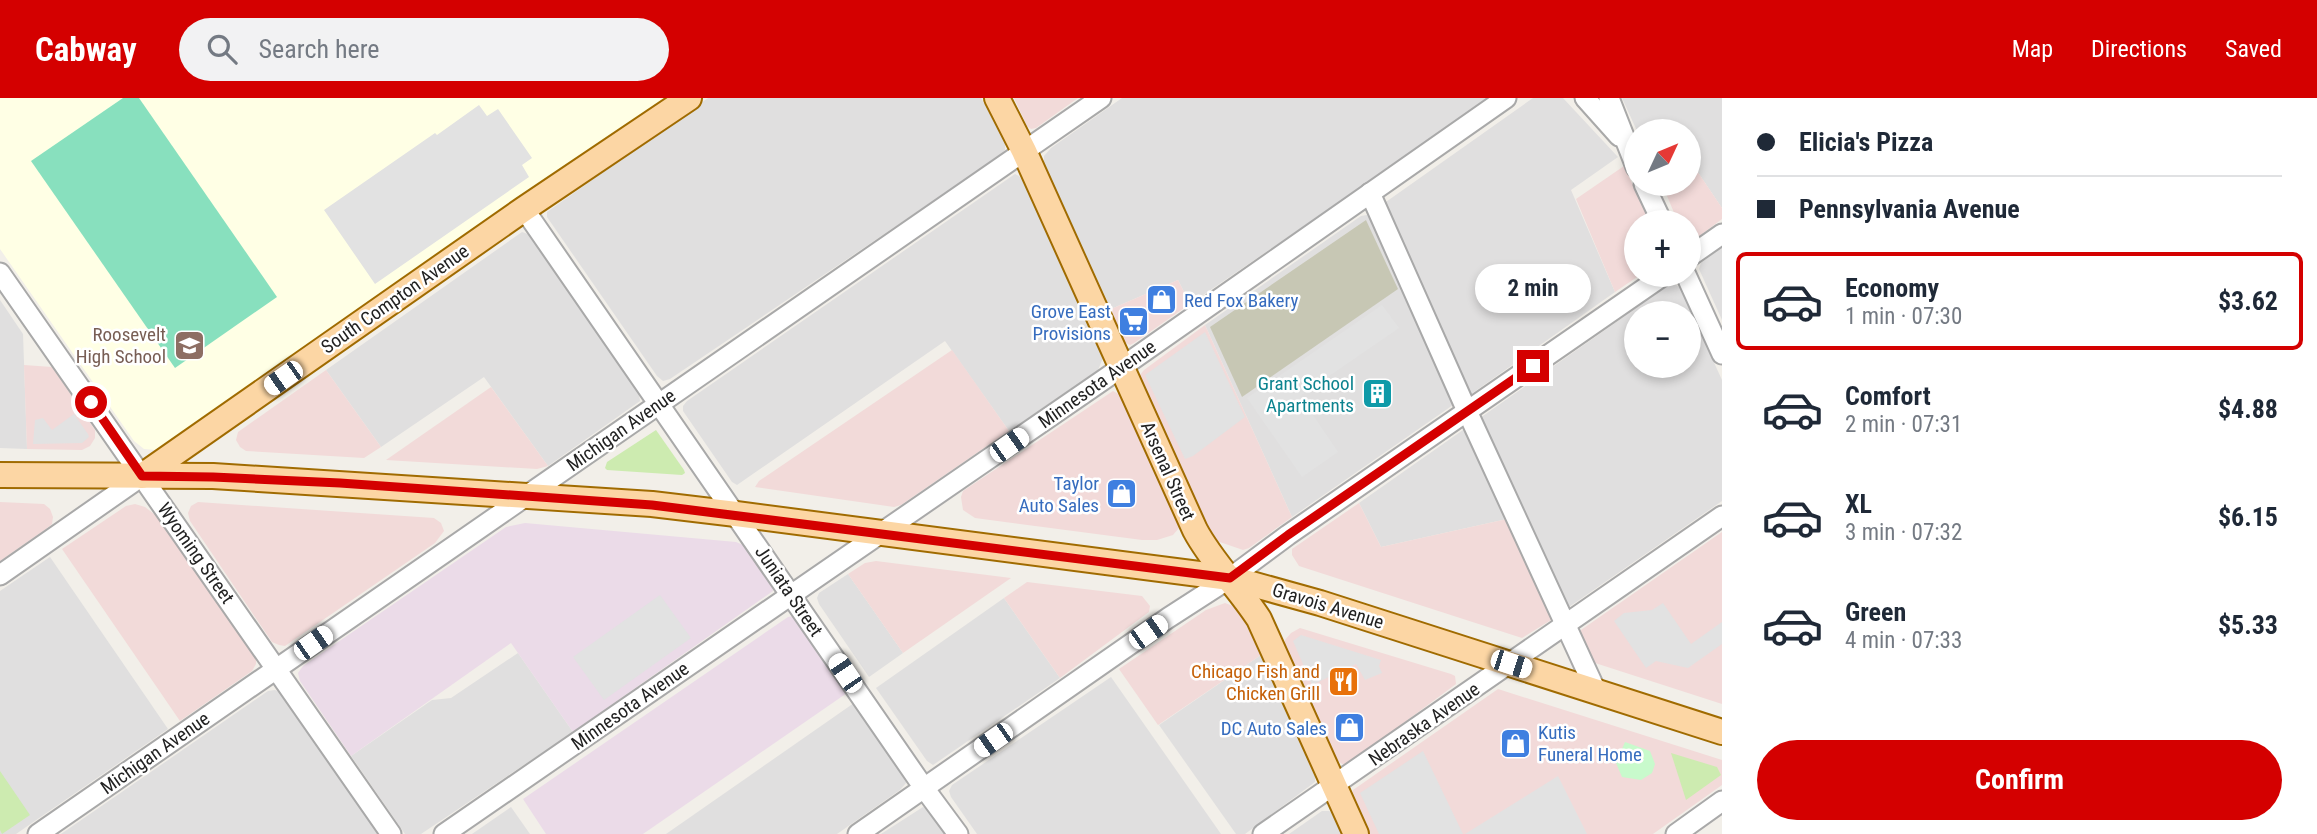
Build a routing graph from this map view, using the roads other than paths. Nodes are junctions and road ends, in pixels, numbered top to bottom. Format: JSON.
{"nodes":[{"id":1,"x":689,"y":98,"type":"edge"},
{"id":2,"x":997,"y":98,"type":"edge"},
{"id":3,"x":1101,"y":98,"type":"edge"},
{"id":4,"x":1506,"y":98,"type":"edge"},
{"id":5,"x":1585,"y":98,"type":"edge"},
{"id":6,"x":1609,"y":98,"type":"edge"},
{"id":7,"x":1624,"y":139,"type":"edge"},
{"id":8,"x":1624,"y":143,"type":"edge"},
{"id":9,"x":1024,"y":151,"type":"junction"},
{"id":10,"x":1370,"y":193,"type":"junction"},
{"id":11,"x":524,"y":209,"type":"junction"},
{"id":12,"x":1722,"y":234,"type":"edge"},
{"id":13,"x":1701,"y":249,"type":"edge"},
{"id":14,"x":0,"y":273,"type":"edge"},
{"id":15,"x":1647,"y":287,"type":"edge"},
{"id":16,"x":1691,"y":287,"type":"edge"},
{"id":17,"x":1722,"y":354,"type":"edge"},
{"id":18,"x":1122,"y":367,"type":"junction"},
{"id":19,"x":659,"y":404,"type":"junction"},
{"id":20,"x":1467,"y":411,"type":"junction"},
{"id":21,"x":0,"y":475,"type":"edge"},
{"id":22,"x":142,"y":476,"type":"junction"},
{"id":23,"x":527,"y":495,"type":"junction"},
{"id":24,"x":736,"y":514,"type":"junction"},
{"id":25,"x":1722,"y":516,"type":"edge"},
{"id":26,"x":881,"y":533,"type":"junction"},
{"id":27,"x":0,"y":575,"type":"edge"},
{"id":28,"x":1230,"y":578,"type":"junction"},
{"id":29,"x":792,"y":595,"type":"junction"},
{"id":30,"x":1566,"y":625,"type":"junction"},
{"id":31,"x":1511,"y":664,"type":"junction"},
{"id":32,"x":276,"y":669,"type":"junction"},
{"id":33,"x":1596,"y":691,"type":"junction"},
{"id":34,"x":1722,"y":732,"type":"edge"},
{"id":35,"x":1334,"y":785,"type":"junction"},
{"id":36,"x":924,"y":788,"type":"junction"},
{"id":37,"x":1722,"y":801,"type":"edge"},
{"id":38,"x":38,"y":834,"type":"edge"},
{"id":39,"x":391,"y":834,"type":"edge"},
{"id":40,"x":444,"y":834,"type":"edge"},
{"id":41,"x":858,"y":834,"type":"edge"},
{"id":42,"x":958,"y":834,"type":"edge"},
{"id":43,"x":1264,"y":834,"type":"edge"},
{"id":44,"x":1356,"y":834,"type":"edge"},
{"id":45,"x":1676,"y":834,"type":"edge"}],
"edges":[{"from":1,"to":11,"type":"main road","name":"South Compton Avenue"},
{"from":2,"to":9,"type":"main road","name":"Arsenal Street"},
{"from":3,"to":9,"type":"street","name":"Michigan Avenue"},
{"from":4,"to":10,"type":"street","name":"Minnesota Avenue"},
{"from":5,"to":8,"type":"street"},
{"from":6,"to":7,"type":"street"},
{"from":9,"to":18,"type":"main road","name":"Arsenal Street"},
{"from":9,"to":19,"type":"street","name":"Michigan Avenue"},
{"from":10,"to":18,"type":"street","name":"Minnesota Avenue"},
{"from":10,"to":20,"type":"street"},
{"from":11,"to":19,"type":"street","name":"Juniata Street"},
{"from":11,"to":22,"type":"main road","name":"South Compton Avenue"},
{"from":12,"to":13,"type":"street"},
{"from":14,"to":22,"type":"street","name":"Wyoming Street"},
{"from":15,"to":20,"type":"street"},
{"from":16,"to":17,"type":"street"},
{"from":18,"to":26,"type":"street","name":"Minnesota Avenue"},
{"from":18,"to":28,"type":"main road","name":"Arsenal Street"},
{"from":19,"to":23,"type":"street","name":"Michigan Avenue"},
{"from":19,"to":24,"type":"street","name":"Juniata Street"},
{"from":20,"to":28,"type":"street"},
{"from":20,"to":30,"type":"street"},
{"from":21,"to":22,"type":"main road","name":"Gravois Avenue"},
{"from":22,"to":23,"type":"main road","name":"Gravois Avenue"},
{"from":22,"to":27,"type":"street","name":"South Compton Avenue"},
{"from":22,"to":32,"type":"street","name":"Wyoming Street"},
{"from":23,"to":24,"type":"main road","name":"Gravois Avenue"},
{"from":23,"to":32,"type":"street","name":"Michigan Avenue"},
{"from":24,"to":26,"type":"main road","name":"Gravois Avenue"},
{"from":24,"to":29,"type":"street","name":"Juniata Street"},
{"from":25,"to":30,"type":"street","name":"Nebraska Avenue"},
{"from":26,"to":28,"type":"main road","name":"Gravois Avenue"},
{"from":26,"to":29,"type":"street","name":"Minnesota Avenue"},
{"from":28,"to":31,"type":"main road","name":"Gravois Avenue"},
{"from":28,"to":35,"type":"main road","name":"Arsenal Street"},
{"from":28,"to":36,"type":"street"},
{"from":29,"to":36,"type":"street","name":"Juniata Street"},
{"from":29,"to":40,"type":"street","name":"Minnesota Avenue"},
{"from":30,"to":31,"type":"street","name":"Nebraska Avenue"},
{"from":30,"to":33,"type":"street"},
{"from":31,"to":33,"type":"main road","name":"Gravois Avenue"},
{"from":31,"to":35,"type":"street","name":"Nebraska Avenue"},
{"from":32,"to":38,"type":"street","name":"Michigan Avenue"},
{"from":32,"to":39,"type":"street","name":"Wyoming Street"},
{"from":33,"to":34,"type":"main road","name":"Gravois Avenue"},
{"from":35,"to":43,"type":"street","name":"Nebraska Avenue"},
{"from":35,"to":44,"type":"main road","name":"Arsenal Street"},
{"from":36,"to":41,"type":"street"},
{"from":36,"to":42,"type":"street","name":"Juniata Street"},
{"from":37,"to":45,"type":"street"}]}
